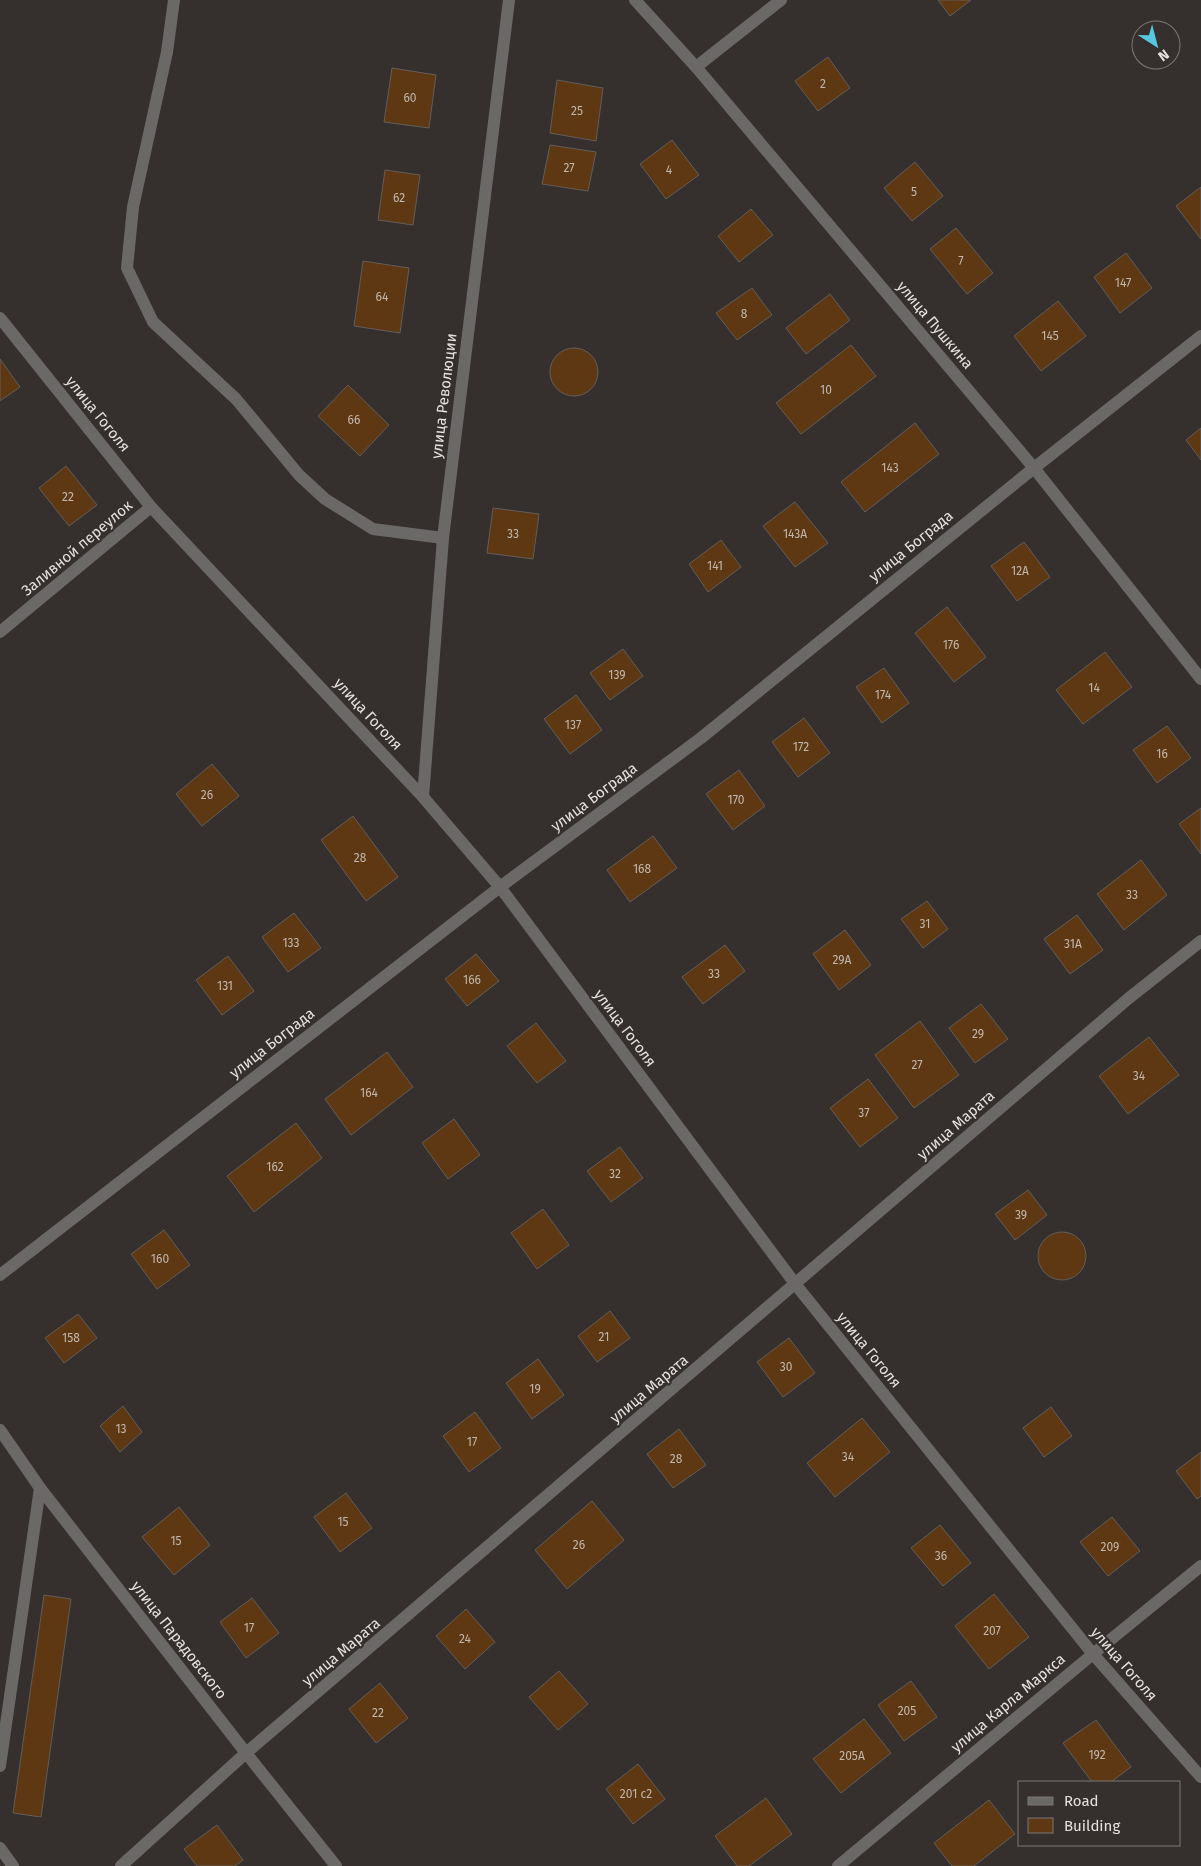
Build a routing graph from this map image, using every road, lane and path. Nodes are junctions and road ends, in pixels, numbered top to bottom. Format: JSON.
{"nodes":[{"id":1,"x":174,"y":0,"type":"edge"},
{"id":2,"x":509,"y":0,"type":"edge"},
{"id":3,"x":635,"y":0,"type":"edge"},
{"id":4,"x":781,"y":0,"type":"edge"},
{"id":5,"x":696,"y":67,"type":"junction"},
{"id":6,"x":0,"y":318,"type":"edge"},
{"id":7,"x":1201,"y":336,"type":"edge"},
{"id":8,"x":1034,"y":468,"type":"junction"},
{"id":9,"x":151,"y":507,"type":"junction"},
{"id":10,"x":443,"y":538,"type":"junction"},
{"id":11,"x":0,"y":632,"type":"edge"},
{"id":12,"x":1201,"y":679,"type":"edge"},
{"id":13,"x":424,"y":797,"type":"junction"},
{"id":14,"x":500,"y":887,"type":"junction"},
{"id":15,"x":1201,"y":941,"type":"edge"},
{"id":16,"x":0,"y":1276,"type":"edge"},
{"id":17,"x":796,"y":1285,"type":"junction"},
{"id":18,"x":0,"y":1430,"type":"edge"},
{"id":19,"x":40,"y":1488,"type":"junction"},
{"id":20,"x":1201,"y":1566,"type":"edge"},
{"id":21,"x":1093,"y":1654,"type":"junction"},
{"id":22,"x":246,"y":1754,"type":"junction"},
{"id":23,"x":0,"y":1766,"type":"edge"},
{"id":24,"x":1201,"y":1777,"type":"edge"},
{"id":25,"x":0,"y":1848,"type":"edge"},
{"id":26,"x":13,"y":1866,"type":"edge"},
{"id":27,"x":121,"y":1866,"type":"edge"},
{"id":28,"x":336,"y":1866,"type":"edge"},
{"id":29,"x":838,"y":1866,"type":"edge"}],
"edges":[{"from":1,"to":10,"type":"street"},
{"from":2,"to":10,"type":"street","name":"улица Революции"},
{"from":3,"to":5,"type":"street","name":"улица Пушкина"},
{"from":4,"to":5,"type":"street"},
{"from":5,"to":8,"type":"street","name":"улица Пушкина"},
{"from":6,"to":9,"type":"street","name":"улица Гоголя"},
{"from":7,"to":8,"type":"street","name":"улица Бограда"},
{"from":8,"to":12,"type":"street","name":"улица Пушкина"},
{"from":8,"to":14,"type":"street","name":"улица Бограда"},
{"from":9,"to":11,"type":"street","name":"Заливной переулок"},
{"from":9,"to":13,"type":"street","name":"улица Гоголя"},
{"from":10,"to":13,"type":"street","name":"улица Революции"},
{"from":13,"to":14,"type":"street","name":"улица Гоголя"},
{"from":14,"to":16,"type":"street","name":"улица Бограда"},
{"from":14,"to":17,"type":"street","name":"улица Гоголя"},
{"from":15,"to":17,"type":"street","name":"улица Марата"},
{"from":17,"to":21,"type":"street","name":"улица Гоголя"},
{"from":17,"to":22,"type":"street","name":"улица Марата"},
{"from":18,"to":19,"type":"street","name":"улица Парадовского"},
{"from":19,"to":22,"type":"street","name":"улица Парадовского"},
{"from":19,"to":23,"type":"street"},
{"from":20,"to":21,"type":"street","name":"улица Карла Маркса"},
{"from":21,"to":24,"type":"street","name":"улица Гоголя"},
{"from":21,"to":29,"type":"street","name":"улица Карла Маркса"},
{"from":22,"to":27,"type":"street","name":"улица Марата"},
{"from":22,"to":28,"type":"street","name":"улица Парадовского"},
{"from":25,"to":26,"type":"street"}]}
